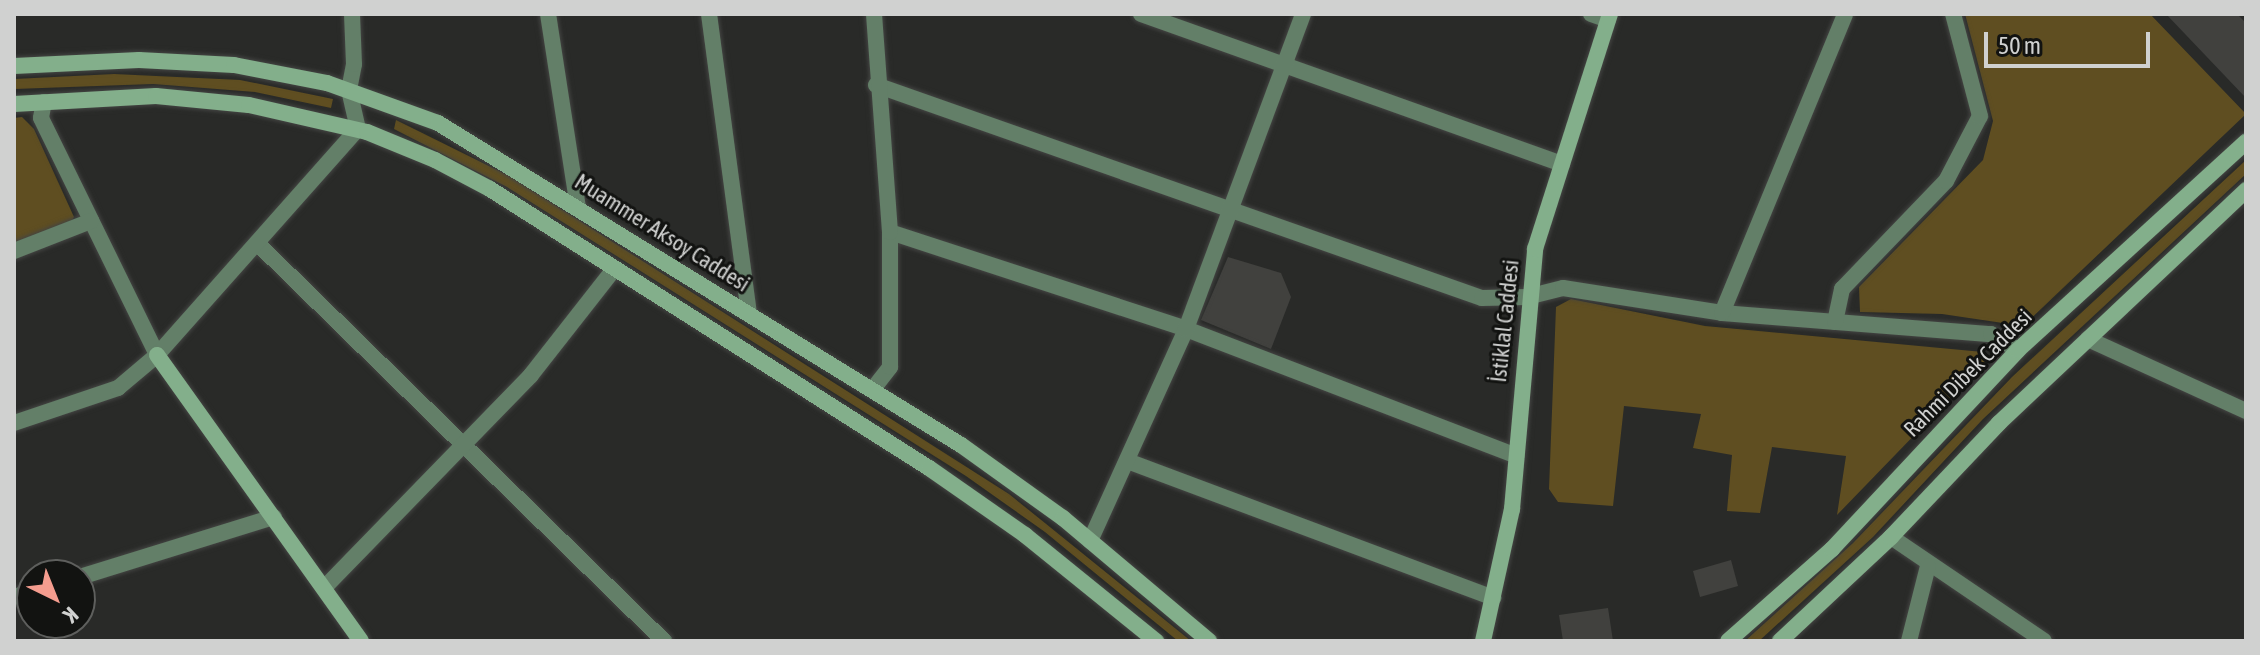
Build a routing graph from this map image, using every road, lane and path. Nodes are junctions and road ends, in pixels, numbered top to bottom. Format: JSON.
{"nodes":[{"id":1,"x":352,"y":14,"type":"edge"},
{"id":2,"x":548,"y":14,"type":"edge"},
{"id":3,"x":709,"y":14,"type":"edge"},
{"id":4,"x":874,"y":14,"type":"edge"},
{"id":5,"x":1141,"y":14,"type":"edge"},
{"id":6,"x":1303,"y":14,"type":"edge"},
{"id":7,"x":1591,"y":14,"type":"edge"},
{"id":8,"x":1845,"y":14,"type":"edge"},
{"id":9,"x":1953,"y":14,"type":"edge"},
{"id":10,"x":1609,"y":17,"type":"edge"},
{"id":11,"x":14,"y":66,"type":"edge"},
{"id":12,"x":1283,"y":68,"type":"junction"},
{"id":13,"x":876,"y":85,"type":"junction"},
{"id":14,"x":349,"y":90,"type":"junction"},
{"id":15,"x":44,"y":102,"type":"junction"},
{"id":16,"x":14,"y":104,"type":"edge"},
{"id":17,"x":358,"y":129,"type":"junction"},
{"id":18,"x":2246,"y":142,"type":"edge"},
{"id":19,"x":1562,"y":164,"type":"junction"},
{"id":20,"x":2246,"y":190,"type":"edge"},
{"id":21,"x":578,"y":207,"type":"junction"},
{"id":22,"x":1232,"y":207,"type":"junction"},
{"id":23,"x":91,"y":221,"type":"junction"},
{"id":24,"x":890,"y":232,"type":"junction"},
{"id":25,"x":258,"y":244,"type":"junction"},
{"id":26,"x":14,"y":251,"type":"edge"},
{"id":27,"x":614,"y":269,"type":"junction"},
{"id":28,"x":1527,"y":297,"type":"junction"},
{"id":29,"x":1722,"y":313,"type":"junction"},
{"id":30,"x":749,"y":314,"type":"junction"},
{"id":31,"x":1835,"y":322,"type":"junction"},
{"id":32,"x":1186,"y":329,"type":"junction"},
{"id":33,"x":2088,"y":339,"type":"junction"},
{"id":34,"x":2018,"y":350,"type":"junction"},
{"id":35,"x":157,"y":355,"type":"junction"},
{"id":36,"x":873,"y":389,"type":"junction"},
{"id":37,"x":2246,"y":411,"type":"edge"},
{"id":38,"x":14,"y":423,"type":"edge"},
{"id":39,"x":465,"y":441,"type":"junction"},
{"id":40,"x":1516,"y":456,"type":"junction"},
{"id":41,"x":1130,"y":462,"type":"junction"},
{"id":42,"x":274,"y":517,"type":"junction"},
{"id":43,"x":1891,"y":537,"type":"junction"},
{"id":44,"x":1090,"y":541,"type":"junction"},
{"id":45,"x":1928,"y":566,"type":"junction"},
{"id":46,"x":96,"y":572,"type":"edge"},
{"id":47,"x":324,"y":588,"type":"junction"},
{"id":48,"x":1493,"y":598,"type":"junction"},
{"id":49,"x":361,"y":641,"type":"edge"},
{"id":50,"x":664,"y":641,"type":"edge"},
{"id":51,"x":1156,"y":641,"type":"edge"},
{"id":52,"x":1209,"y":641,"type":"edge"},
{"id":53,"x":1483,"y":641,"type":"edge"},
{"id":54,"x":1728,"y":641,"type":"edge"},
{"id":55,"x":1780,"y":641,"type":"edge"},
{"id":56,"x":1909,"y":641,"type":"edge"},
{"id":57,"x":2044,"y":641,"type":"edge"}],
"edges":[{"from":1,"to":14,"type":"street"},
{"from":2,"to":21,"type":"street"},
{"from":3,"to":30,"type":"street"},
{"from":4,"to":13,"type":"street"},
{"from":5,"to":12,"type":"street"},
{"from":6,"to":12,"type":"street"},
{"from":7,"to":10,"type":"street"},
{"from":8,"to":29,"type":"street"},
{"from":9,"to":31,"type":"street"},
{"from":10,"to":19,"type":"main road","name":"İstiklal Caddesi"},
{"from":11,"to":14,"type":"main road","name":"Muammer Aksoy Caddesi"},
{"from":12,"to":19,"type":"street"},
{"from":12,"to":22,"type":"street"},
{"from":13,"to":22,"type":"street"},
{"from":13,"to":24,"type":"street"},
{"from":14,"to":17,"type":"street"},
{"from":14,"to":21,"type":"main road","name":"Muammer Aksoy Caddesi"},
{"from":15,"to":16,"type":"main road"},
{"from":15,"to":17,"type":"main road"},
{"from":15,"to":23,"type":"street"},
{"from":17,"to":25,"type":"street"},
{"from":17,"to":27,"type":"main road"},
{"from":18,"to":34,"type":"main road","name":"Rahmi Dibek Caddesi"},
{"from":19,"to":28,"type":"main road","name":"İstiklal Caddesi"},
{"from":20,"to":33,"type":"main road"},
{"from":21,"to":30,"type":"main road","name":"Muammer Aksoy Caddesi"},
{"from":22,"to":28,"type":"street"},
{"from":22,"to":32,"type":"street"},
{"from":23,"to":26,"type":"street"},
{"from":23,"to":35,"type":"street"},
{"from":24,"to":32,"type":"street"},
{"from":24,"to":36,"type":"street"},
{"from":25,"to":35,"type":"street"},
{"from":25,"to":39,"type":"street"},
{"from":27,"to":39,"type":"street"},
{"from":27,"to":51,"type":"main road"},
{"from":28,"to":29,"type":"street"},
{"from":28,"to":40,"type":"main road","name":"İstiklal Caddesi"},
{"from":29,"to":31,"type":"street"},
{"from":30,"to":36,"type":"main road","name":"Muammer Aksoy Caddesi"},
{"from":31,"to":34,"type":"street"},
{"from":32,"to":40,"type":"street"},
{"from":32,"to":41,"type":"street"},
{"from":33,"to":37,"type":"street"},
{"from":33,"to":43,"type":"main road"},
{"from":34,"to":54,"type":"main road","name":"Rahmi Dibek Caddesi"},
{"from":35,"to":38,"type":"street"},
{"from":35,"to":42,"type":"main road"},
{"from":36,"to":44,"type":"main road","name":"Muammer Aksoy Caddesi"},
{"from":39,"to":47,"type":"street"},
{"from":39,"to":50,"type":"street"},
{"from":40,"to":48,"type":"main road","name":"İstiklal Caddesi"},
{"from":41,"to":44,"type":"street"},
{"from":41,"to":48,"type":"street"},
{"from":42,"to":46,"type":"street"},
{"from":42,"to":47,"type":"main road"},
{"from":43,"to":45,"type":"street"},
{"from":43,"to":55,"type":"main road"},
{"from":44,"to":52,"type":"main road","name":"Muammer Aksoy Caddesi"},
{"from":45,"to":56,"type":"street"},
{"from":45,"to":57,"type":"street"},
{"from":47,"to":49,"type":"main road"},
{"from":48,"to":53,"type":"main road","name":"İstiklal Caddesi"}]}
